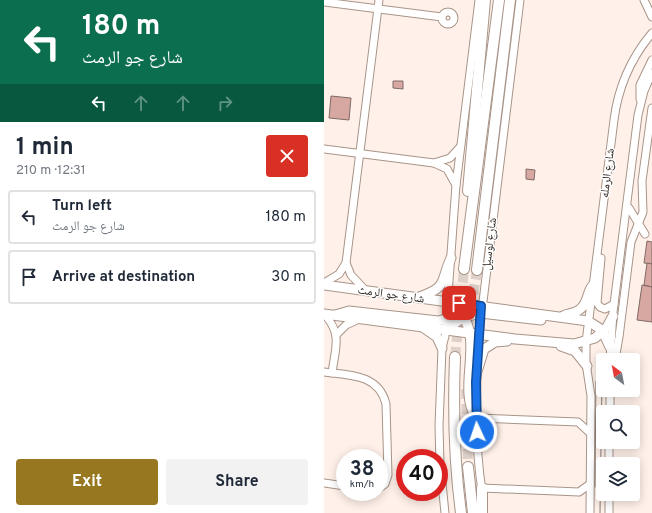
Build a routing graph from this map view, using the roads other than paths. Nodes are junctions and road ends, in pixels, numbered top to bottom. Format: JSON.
{"nodes":[{"id":1,"x":379,"y":0,"type":"edge"},
{"id":2,"x":479,"y":0,"type":"edge"},
{"id":3,"x":485,"y":0,"type":"edge"},
{"id":4,"x":499,"y":0,"type":"edge"},
{"id":5,"x":510,"y":0,"type":"edge"},
{"id":6,"x":520,"y":0,"type":"edge"},
{"id":7,"x":645,"y":0,"type":"edge"},
{"id":8,"x":324,"y":2,"type":"edge"},
{"id":9,"x":652,"y":7,"type":"edge"},
{"id":10,"x":378,"y":9,"type":"junction"},
{"id":11,"x":442,"y":17,"type":"dead end"},
{"id":12,"x":652,"y":17,"type":"edge"},
{"id":13,"x":652,"y":27,"type":"edge"},
{"id":14,"x":651,"y":35,"type":"edge"},
{"id":15,"x":652,"y":60,"type":"edge"},
{"id":16,"x":652,"y":73,"type":"edge"},
{"id":17,"x":640,"y":103,"type":"junction"},
{"id":18,"x":652,"y":108,"type":"edge"},
{"id":19,"x":460,"y":147,"type":"junction"},
{"id":20,"x":324,"y":149,"type":"edge"},
{"id":21,"x":360,"y":153,"type":"junction"},
{"id":22,"x":434,"y":163,"type":"junction"},
{"id":23,"x":456,"y":185,"type":"junction"},
{"id":24,"x":642,"y":195,"type":"junction"},
{"id":25,"x":628,"y":206,"type":"junction"},
{"id":26,"x":470,"y":225,"type":"junction"},
{"id":27,"x":638,"y":225,"type":"junction"},
{"id":28,"x":649,"y":235,"type":"edge"},
{"id":29,"x":632,"y":238,"type":"junction"},
{"id":30,"x":598,"y":246,"type":"junction"},
{"id":31,"x":451,"y":258,"type":"junction"},
{"id":32,"x":346,"y":262,"type":"junction"},
{"id":33,"x":464,"y":269,"type":"tunnel mouth"},
{"id":34,"x":477,"y":270,"type":"tunnel mouth"},
{"id":35,"x":626,"y":282,"type":"junction"},
{"id":36,"x":324,"y":284,"type":"edge"},
{"id":37,"x":593,"y":285,"type":"junction"},
{"id":38,"x":365,"y":290,"type":"junction"},
{"id":39,"x":616,"y":293,"type":"junction"},
{"id":40,"x":417,"y":297,"type":"junction"},
{"id":41,"x":447,"y":301,"type":"junction"},
{"id":42,"x":614,"y":304,"type":"junction"},
{"id":43,"x":481,"y":309,"type":"junction"},
{"id":44,"x":324,"y":314,"type":"edge"},
{"id":45,"x":334,"y":316,"type":"junction"},
{"id":46,"x":463,"y":316,"type":"junction"},
{"id":47,"x":613,"y":316,"type":"junction"},
{"id":48,"x":563,"y":317,"type":"junction"},
{"id":49,"x":360,"y":319,"type":"junction"},
{"id":50,"x":446,"y":319,"type":"junction"},
{"id":51,"x":588,"y":321,"type":"junction"},
{"id":52,"x":421,"y":326,"type":"junction"},
{"id":53,"x":445,"y":330,"type":"junction"},
{"id":54,"x":603,"y":332,"type":"junction"},
{"id":55,"x":474,"y":333,"type":"junction"},
{"id":56,"x":337,"y":334,"type":"junction"},
{"id":57,"x":515,"y":338,"type":"junction"},
{"id":58,"x":586,"y":342,"type":"junction"},
{"id":59,"x":552,"y":343,"type":"junction"},
{"id":60,"x":610,"y":347,"type":"junction"},
{"id":61,"x":442,"y":348,"type":"junction"},
{"id":62,"x":610,"y":353,"type":"edge"},
{"id":63,"x":616,"y":353,"type":"edge"},
{"id":64,"x":456,"y":357,"type":"tunnel mouth"},
{"id":65,"x":587,"y":366,"type":"junction"},
{"id":66,"x":324,"y":372,"type":"edge"},
{"id":67,"x":332,"y":373,"type":"junction"},
{"id":68,"x":476,"y":375,"type":"junction"},
{"id":69,"x":590,"y":413,"type":"junction"},
{"id":70,"x":476,"y":418,"type":"junction"},
{"id":71,"x":578,"y":422,"type":"junction"},
{"id":72,"x":590,"y":433,"type":"junction"},
{"id":73,"x":387,"y":449,"type":"edge"},
{"id":74,"x":468,"y":467,"type":"tunnel mouth"},
{"id":75,"x":324,"y":484,"type":"edge"},
{"id":76,"x":590,"y":484,"type":"junction"},
{"id":77,"x":336,"y":485,"type":"edge"},
{"id":78,"x":482,"y":488,"type":"junction"},
{"id":79,"x":579,"y":492,"type":"junction"},
{"id":80,"x":609,"y":501,"type":"edge"},
{"id":81,"x":590,"y":502,"type":"junction"},
{"id":82,"x":445,"y":513,"type":"edge"},
{"id":83,"x":461,"y":513,"type":"edge"},
{"id":84,"x":472,"y":513,"type":"edge"},
{"id":85,"x":482,"y":513,"type":"edge"},
{"id":86,"x":486,"y":513,"type":"edge"},
{"id":87,"x":590,"y":513,"type":"edge"},
{"id":88,"x":609,"y":513,"type":"edge"}],
"edges":[{"from":1,"to":10,"type":"street"},
{"from":2,"to":19,"type":"street"},
{"from":3,"to":26,"type":"highway"},
{"from":4,"to":26,"type":"highway","name":"شارع لوسيل"},
{"from":5,"to":34,"type":"highway","name":"شارع لوسيل"},
{"from":6,"to":43,"type":"street","name":"شارع لوسيل"},
{"from":7,"to":9,"type":"street"},
{"from":7,"to":12,"type":"street"},
{"from":8,"to":10,"type":"street"},
{"from":10,"to":11,"type":"street"},
{"from":10,"to":21,"type":"street"},
{"from":13,"to":14,"type":"street","name":"شارع الرمله"},
{"from":14,"to":30,"type":"street","name":"شارع الرمله"},
{"from":15,"to":17,"type":"street"},
{"from":16,"to":17,"type":"street","name":"شارع الرمله"},
{"from":17,"to":25,"type":"street","name":"شارع الرمله"},
{"from":18,"to":24,"type":"street"},
{"from":19,"to":22,"type":"street"},
{"from":19,"to":23,"type":"street"},
{"from":20,"to":21,"type":"street"},
{"from":21,"to":22,"type":"street"},
{"from":21,"to":32,"type":"street"},
{"from":22,"to":23,"type":"street"},
{"from":23,"to":31,"type":"street"},
{"from":24,"to":25,"type":"street"},
{"from":24,"to":27,"type":"street"},
{"from":25,"to":27,"type":"street"},
{"from":25,"to":39,"type":"street","name":"شارع الرمله"},
{"from":26,"to":33,"type":"highway","name":"شارع لوسيل"},
{"from":27,"to":28,"type":"street"},
{"from":27,"to":29,"type":"street"},
{"from":28,"to":29,"type":"street"},
{"from":29,"to":35,"type":"street"},
{"from":30,"to":37,"type":"street","name":"شارع الرمله"},
{"from":30,"to":42,"type":"street"},
{"from":31,"to":40,"type":"main road"},
{"from":31,"to":41,"type":"street"},
{"from":32,"to":36,"type":"street"},
{"from":32,"to":38,"type":"street"},
{"from":35,"to":39,"type":"street"},
{"from":35,"to":63,"type":"street"},
{"from":36,"to":38,"type":"main road","name":"شارع جو الرمث"},
{"from":37,"to":48,"type":"main road"},
{"from":37,"to":51,"type":"street","name":"شارع الرمله"},
{"from":38,"to":40,"type":"main road","name":"شارع جو الرمث"},
{"from":39,"to":42,"type":"street","name":"شارع الرمله"},
{"from":40,"to":41,"type":"main road","name":"شارع جو الرمث"},
{"from":41,"to":43,"type":"main road","name":"شارع جو الرمث"},
{"from":41,"to":46,"type":"main road"},
{"from":41,"to":50,"type":"street"},
{"from":42,"to":47,"type":"street","name":"شارع الرمله"},
{"from":43,"to":46,"type":"main road"},
{"from":43,"to":48,"type":"main road","name":"شارع جو الرمث"},
{"from":43,"to":55,"type":"street","name":"شارع لوسيل"},
{"from":44,"to":45,"type":"main road"},
{"from":44,"to":56,"type":"street"},
{"from":45,"to":49,"type":"main road"},
{"from":45,"to":50,"type":"main road"},
{"from":46,"to":50,"type":"main road"},
{"from":46,"to":53,"type":"main road"},
{"from":46,"to":55,"type":"main road"},
{"from":47,"to":54,"type":"main road","name":"شارع الرمله"},
{"from":47,"to":60,"type":"street","name":"شارع الرمله"},
{"from":48,"to":51,"type":"main road"},
{"from":49,"to":52,"type":"main road"},
{"from":49,"to":56,"type":"street"},
{"from":50,"to":53,"type":"street"},
{"from":51,"to":54,"type":"main road"},
{"from":51,"to":58,"type":"street","name":"شارع الرمله"},
{"from":52,"to":53,"type":"main road"},
{"from":52,"to":61,"type":"main road"},
{"from":53,"to":55,"type":"main road"},
{"from":53,"to":61,"type":"street"},
{"from":54,"to":58,"type":"main road","name":"شارع الرمله"},
{"from":54,"to":60,"type":"main road"},
{"from":55,"to":57,"type":"main road","name":"شارع الرمله"},
{"from":55,"to":68,"type":"street","name":"شارع لوسيل"},
{"from":55,"to":70,"type":"main road"},
{"from":56,"to":67,"type":"street"},
{"from":57,"to":59,"type":"main road","name":"شارع الرمله"},
{"from":57,"to":68,"type":"main road"},
{"from":58,"to":59,"type":"main road","name":"شارع الرمله"},
{"from":58,"to":65,"type":"street","name":"شارع الرمله"},
{"from":59,"to":65,"type":"main road"},
{"from":60,"to":62,"type":"street","name":"شارع الرمله"},
{"from":61,"to":82,"type":"street"},
{"from":64,"to":83,"type":"highway"},
{"from":65,"to":69,"type":"street","name":"شارع الرمله"},
{"from":66,"to":67,"type":"street"},
{"from":67,"to":73,"type":"street"},
{"from":68,"to":70,"type":"street","name":"شارع لوسيل"},
{"from":69,"to":71,"type":"street"},
{"from":69,"to":72,"type":"street","name":"شارع الرمله"},
{"from":70,"to":71,"type":"street"},
{"from":70,"to":78,"type":"street","name":"شارع لوسيل"},
{"from":71,"to":72,"type":"street"},
{"from":72,"to":76,"type":"street","name":"شارع الرمله"},
{"from":74,"to":84,"type":"highway"},
{"from":75,"to":77,"type":"street"},
{"from":76,"to":79,"type":"street"},
{"from":76,"to":81,"type":"street","name":"شارع الرمله"},
{"from":78,"to":79,"type":"street"},
{"from":78,"to":85,"type":"highway"},
{"from":78,"to":86,"type":"street","name":"شارع لوسيل"},
{"from":79,"to":81,"type":"street"},
{"from":80,"to":88,"type":"street"},
{"from":81,"to":87,"type":"street","name":"شارع الرمله"}]}
